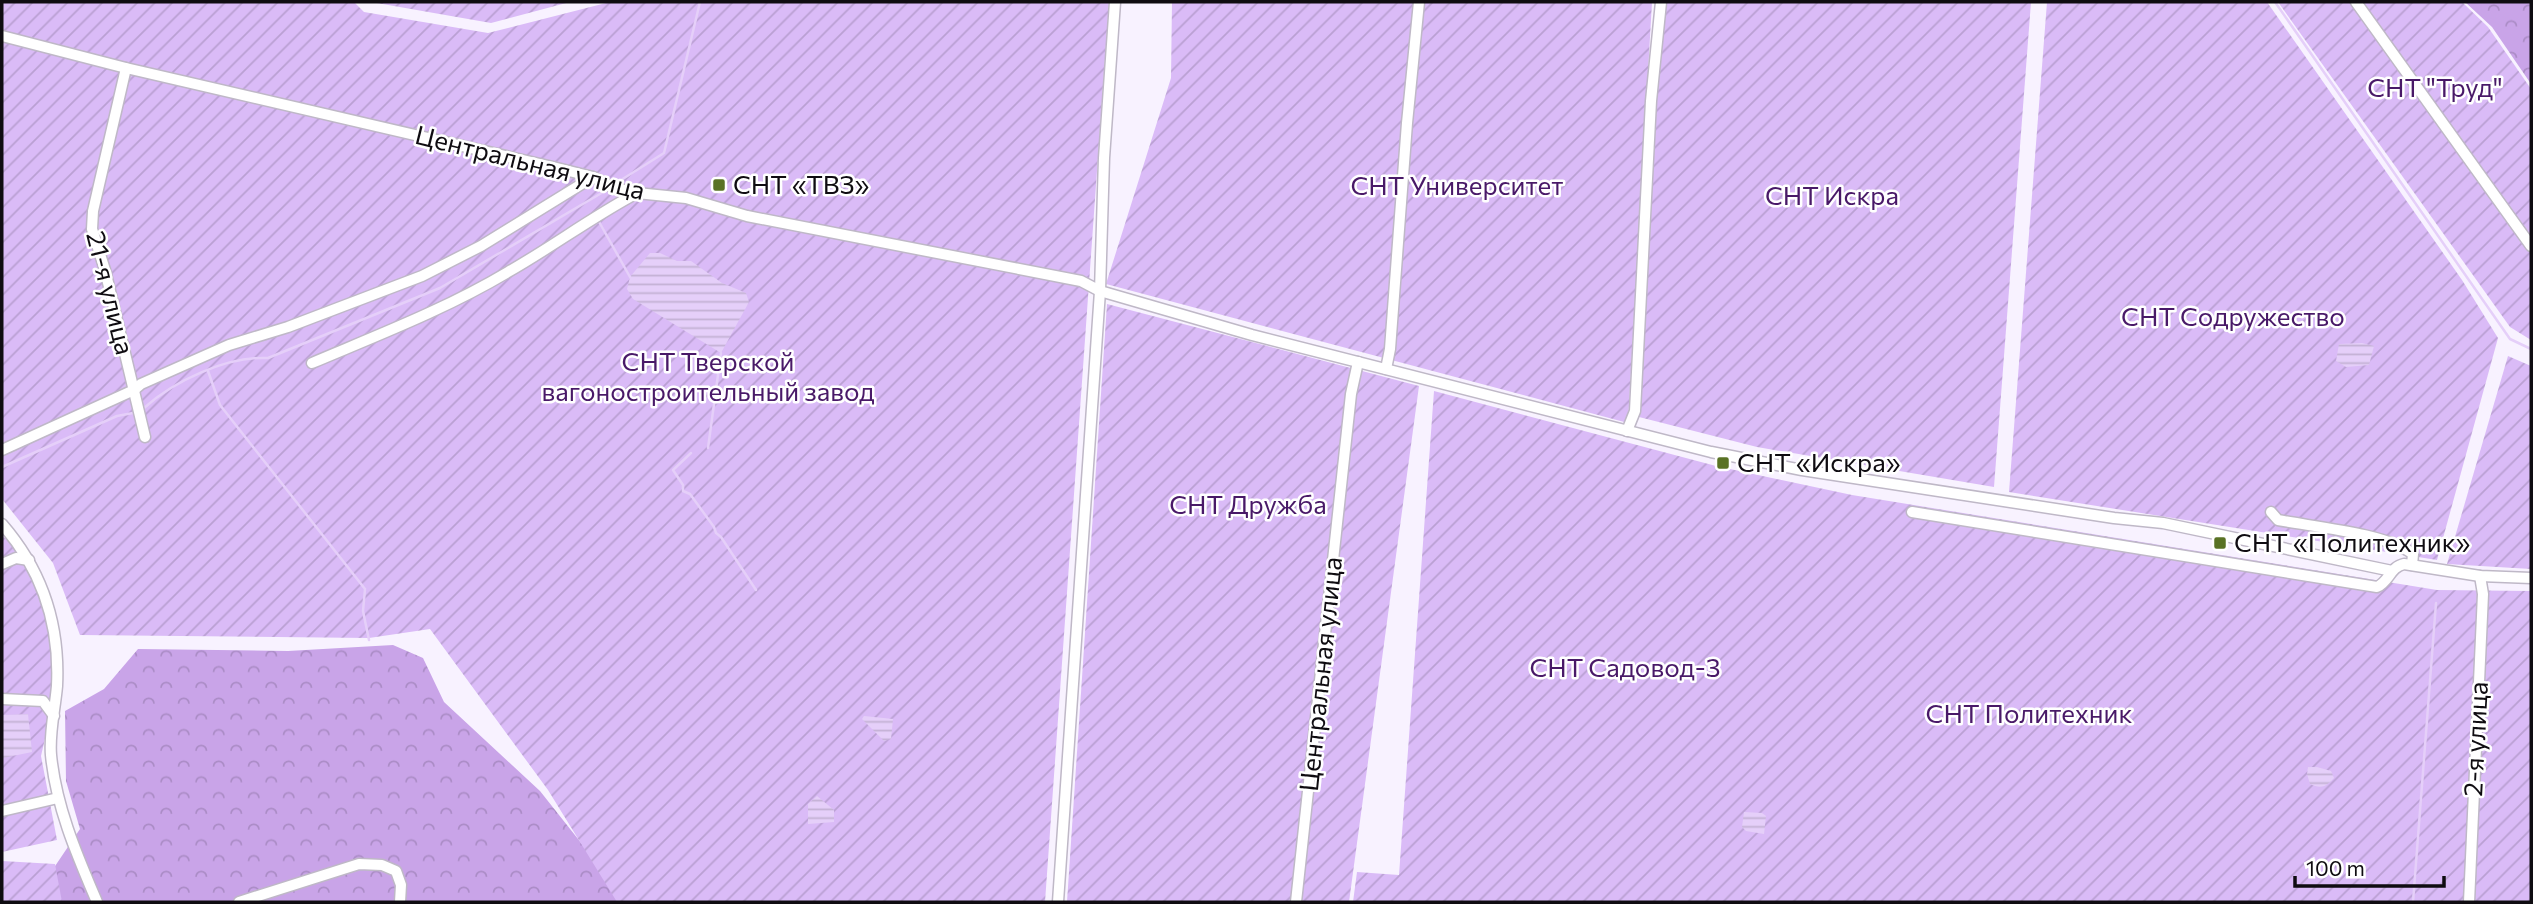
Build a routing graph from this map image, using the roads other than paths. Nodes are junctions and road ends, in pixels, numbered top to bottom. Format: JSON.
{"nodes":[{"id":1,"x":1115,"y":2,"type":"edge"},
{"id":2,"x":1419,"y":2,"type":"edge"},
{"id":3,"x":1661,"y":2,"type":"edge"},
{"id":4,"x":2356,"y":2,"type":"edge"},
{"id":5,"x":2,"y":36,"type":"edge"},
{"id":6,"x":126,"y":68,"type":"junction"},
{"id":7,"x":593,"y":177,"type":"junction"},
{"id":8,"x":637,"y":193,"type":"junction"},
{"id":9,"x":2531,"y":246,"type":"edge"},
{"id":10,"x":1100,"y":291,"type":"junction"},
{"id":11,"x":1358,"y":362,"type":"junction"},
{"id":12,"x":312,"y":363,"type":"dead end"},
{"id":13,"x":1386,"y":369,"type":"junction"},
{"id":14,"x":134,"y":390,"type":"junction"},
{"id":15,"x":1627,"y":431,"type":"junction"},
{"id":16,"x":145,"y":437,"type":"dead end"},
{"id":17,"x":2,"y":450,"type":"edge"},
{"id":18,"x":1912,"y":512,"type":"dead end"},
{"id":19,"x":2271,"y":512,"type":"dead end"},
{"id":20,"x":2,"y":524,"type":"edge"},
{"id":21,"x":29,"y":560,"type":"junction"},
{"id":22,"x":2,"y":564,"type":"edge"},
{"id":23,"x":2412,"y":565,"type":"junction"},
{"id":24,"x":2392,"y":571,"type":"junction"},
{"id":25,"x":2480,"y":576,"type":"junction"},
{"id":26,"x":2531,"y":578,"type":"edge"},
{"id":27,"x":2,"y":699,"type":"edge"},
{"id":28,"x":54,"y":716,"type":"junction"},
{"id":29,"x":58,"y":798,"type":"junction"},
{"id":30,"x":2,"y":811,"type":"edge"},
{"id":31,"x":97,"y":902,"type":"edge"},
{"id":32,"x":239,"y":902,"type":"edge"},
{"id":33,"x":400,"y":902,"type":"edge"},
{"id":34,"x":1058,"y":902,"type":"edge"},
{"id":35,"x":1296,"y":902,"type":"edge"},
{"id":36,"x":2469,"y":902,"type":"edge"}],
"edges":[{"from":1,"to":10,"type":"street"},
{"from":2,"to":13,"type":"street"},
{"from":3,"to":15,"type":"street"},
{"from":4,"to":9,"type":"street"},
{"from":5,"to":6,"type":"street","name":"Центральная улица"},
{"from":6,"to":7,"type":"street","name":"Центральная улица"},
{"from":6,"to":14,"type":"street","name":"21-я улица"},
{"from":7,"to":8,"type":"street","name":"Центральная улица"},
{"from":7,"to":14,"type":"street"},
{"from":8,"to":10,"type":"street","name":"Центральная улица"},
{"from":8,"to":12,"type":"street"},
{"from":10,"to":11,"type":"street","name":"Центральная улица"},
{"from":10,"to":34,"type":"street"},
{"from":11,"to":13,"type":"street","name":"Центральная улица"},
{"from":11,"to":35,"type":"street","name":"Центральная улица"},
{"from":13,"to":15,"type":"street","name":"Центральная улица"},
{"from":14,"to":16,"type":"street","name":"21-я улица"},
{"from":14,"to":17,"type":"street"},
{"from":15,"to":24,"type":"street","name":"Центральная улица"},
{"from":18,"to":24,"type":"street"},
{"from":19,"to":23,"type":"street"},
{"from":20,"to":21,"type":"street"},
{"from":21,"to":22,"type":"street"},
{"from":21,"to":28,"type":"street"},
{"from":23,"to":24,"type":"street"},
{"from":23,"to":25,"type":"street"},
{"from":25,"to":26,"type":"street"},
{"from":25,"to":36,"type":"street","name":"2-я улица"},
{"from":27,"to":28,"type":"street"},
{"from":28,"to":29,"type":"street"},
{"from":29,"to":30,"type":"street"},
{"from":29,"to":31,"type":"street"},
{"from":32,"to":33,"type":"street"}]}
